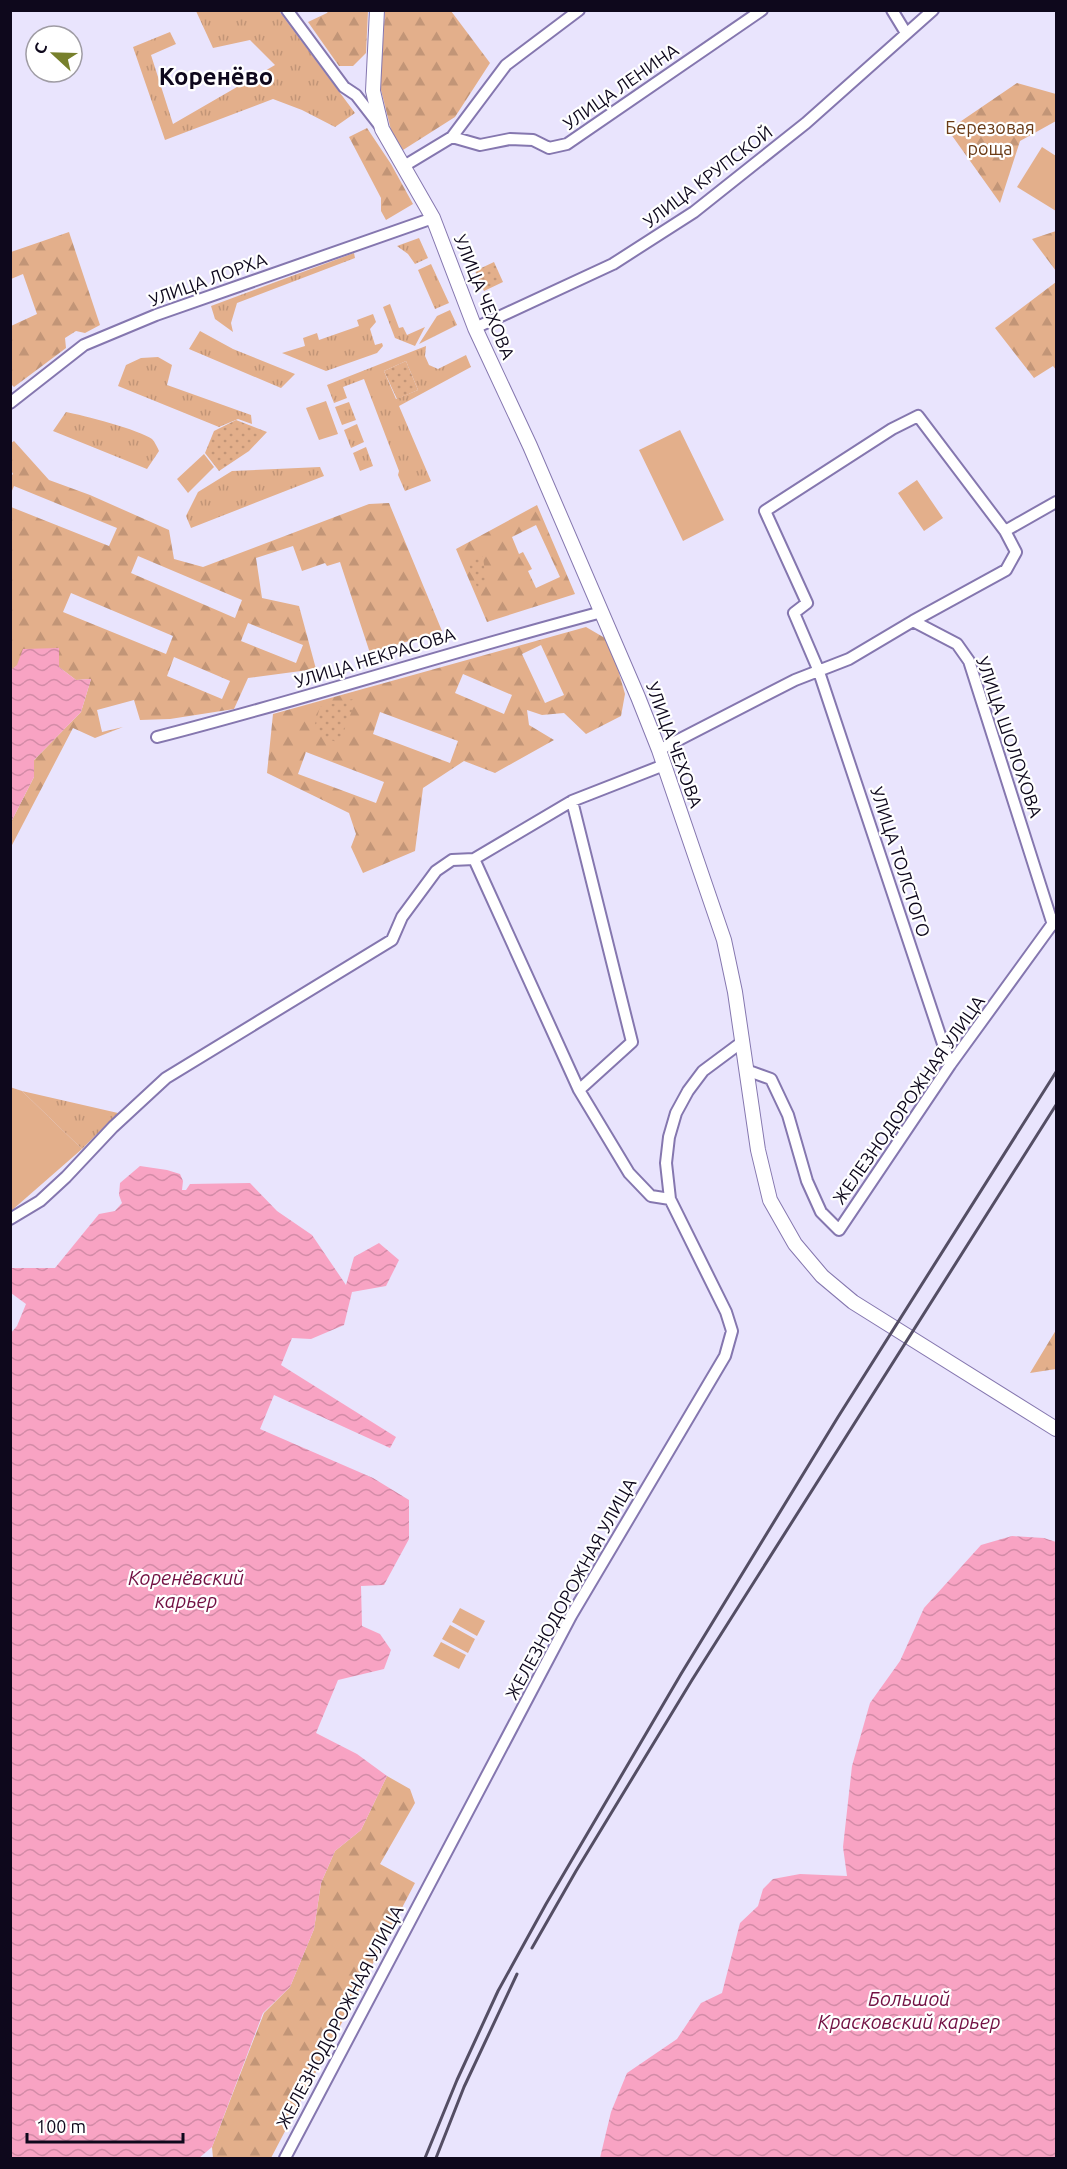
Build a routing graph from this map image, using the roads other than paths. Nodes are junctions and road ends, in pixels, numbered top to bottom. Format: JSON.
{"nodes":[{"id":1,"x":287,"y":10,"type":"edge"},
{"id":2,"x":377,"y":10,"type":"edge"},
{"id":3,"x":579,"y":10,"type":"edge"},
{"id":4,"x":762,"y":10,"type":"edge"},
{"id":5,"x":892,"y":10,"type":"edge"},
{"id":6,"x":933,"y":10,"type":"edge"},
{"id":7,"x":906,"y":33,"type":"junction"},
{"id":8,"x":373,"y":91,"type":"junction"},
{"id":9,"x":357,"y":95,"type":"junction"},
{"id":10,"x":382,"y":129,"type":"junction"},
{"id":11,"x":452,"y":137,"type":"junction"},
{"id":12,"x":404,"y":166,"type":"junction"},
{"id":13,"x":433,"y":218,"type":"junction"},
{"id":14,"x":475,"y":328,"type":"junction"},
{"id":15,"x":10,"y":403,"type":"edge"},
{"id":16,"x":1056,"y":502,"type":"edge"},
{"id":17,"x":1005,"y":531,"type":"junction"},
{"id":18,"x":602,"y":612,"type":"junction"},
{"id":19,"x":913,"y":621,"type":"junction"},
{"id":20,"x":818,"y":669,"type":"junction"},
{"id":21,"x":157,"y":737,"type":"dead end"},
{"id":22,"x":659,"y":750,"type":"junction"},
{"id":23,"x":664,"y":765,"type":"junction"},
{"id":24,"x":572,"y":801,"type":"junction"},
{"id":25,"x":474,"y":859,"type":"junction"},
{"id":26,"x":1055,"y":922,"type":"edge"},
{"id":27,"x":742,"y":1042,"type":"junction"},
{"id":28,"x":950,"y":1065,"type":"junction"},
{"id":29,"x":746,"y":1070,"type":"junction"},
{"id":30,"x":579,"y":1090,"type":"junction"},
{"id":31,"x":670,"y":1199,"type":"junction"},
{"id":32,"x":10,"y":1219,"type":"edge"},
{"id":33,"x":1056,"y":1429,"type":"edge"},
{"id":34,"x":285,"y":2158,"type":"edge"}],
"edges":[{"from":1,"to":9,"type":"street"},
{"from":2,"to":8,"type":"main road","name":"УЛИЦА ЧЕХОВА"},
{"from":3,"to":11,"type":"street"},
{"from":4,"to":11,"type":"street","name":"УЛИЦА ЛЕНИНА"},
{"from":5,"to":7,"type":"street"},
{"from":6,"to":7,"type":"street","name":"УЛИЦА КРУПСКОЙ"},
{"from":7,"to":14,"type":"street","name":"УЛИЦА КРУПСКОЙ"},
{"from":8,"to":9,"type":"street"},
{"from":8,"to":10,"type":"main road","name":"УЛИЦА ЧЕХОВА"},
{"from":9,"to":10,"type":"street"},
{"from":10,"to":12,"type":"main road","name":"УЛИЦА ЧЕХОВА"},
{"from":11,"to":12,"type":"street"},
{"from":12,"to":13,"type":"main road","name":"УЛИЦА ЧЕХОВА"},
{"from":13,"to":14,"type":"main road","name":"УЛИЦА ЧЕХОВА"},
{"from":13,"to":15,"type":"street","name":"УЛИЦА ЛОРХА"},
{"from":14,"to":18,"type":"main road","name":"УЛИЦА ЧЕХОВА"},
{"from":16,"to":17,"type":"street"},
{"from":17,"to":19,"type":"street"},
{"from":17,"to":20,"type":"street","name":"УЛИЦА ТОЛСТОГО"},
{"from":18,"to":21,"type":"street","name":"УЛИЦА НЕКРАСОВА"},
{"from":18,"to":22,"type":"main road","name":"УЛИЦА ЧЕХОВА"},
{"from":19,"to":20,"type":"street"},
{"from":19,"to":26,"type":"street","name":"УЛИЦА ШОЛОХОВА"},
{"from":20,"to":22,"type":"street"},
{"from":20,"to":28,"type":"street","name":"УЛИЦА ТОЛСТОГО"},
{"from":22,"to":23,"type":"main road","name":"УЛИЦА ЧЕХОВА"},
{"from":23,"to":24,"type":"street"},
{"from":23,"to":27,"type":"main road","name":"УЛИЦА ЧЕХОВА"},
{"from":24,"to":25,"type":"street"},
{"from":24,"to":30,"type":"street"},
{"from":25,"to":30,"type":"street"},
{"from":25,"to":32,"type":"street"},
{"from":26,"to":28,"type":"street","name":"ЖЕЛЕЗНОДОРОЖНАЯ УЛИЦА"},
{"from":27,"to":29,"type":"main road","name":"УЛИЦА ЧЕХОВА"},
{"from":27,"to":31,"type":"street","name":"ЖЕЛЕЗНОДОРОЖНАЯ УЛИЦА"},
{"from":28,"to":29,"type":"street","name":"ЖЕЛЕЗНОДОРОЖНАЯ УЛИЦА"},
{"from":29,"to":33,"type":"main road","name":"УЛИЦА ЧЕХОВА"},
{"from":30,"to":31,"type":"street"},
{"from":31,"to":34,"type":"street","name":"ЖЕЛЕЗНОДОРОЖНАЯ УЛИЦА"}]}
